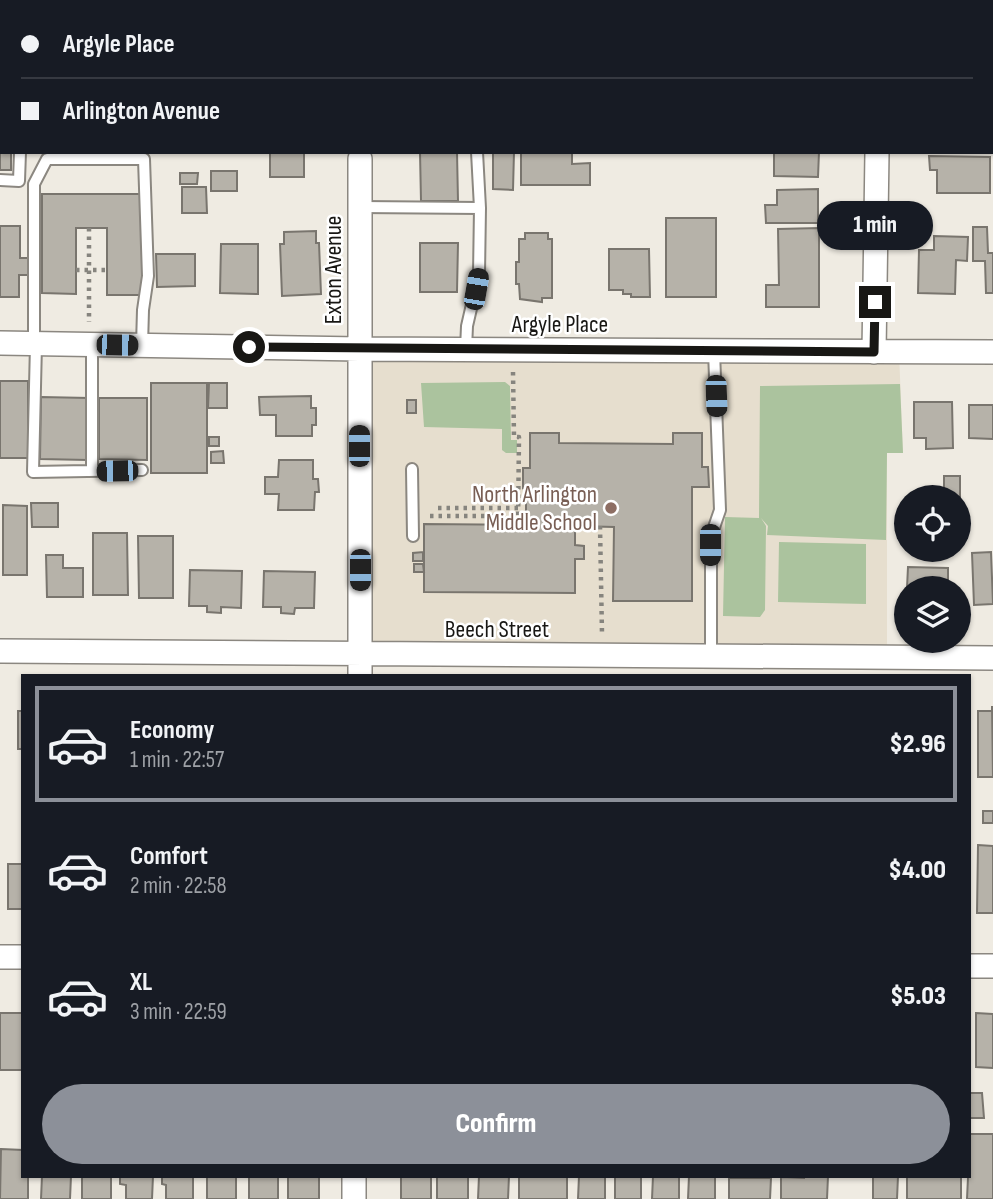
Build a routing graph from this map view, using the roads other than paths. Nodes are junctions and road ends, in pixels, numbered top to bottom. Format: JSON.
{"nodes":[{"id":1,"x":20,"y":154,"type":"edge"},
{"id":2,"x":477,"y":154,"type":"edge"},
{"id":3,"x":877,"y":154,"type":"edge"},
{"id":4,"x":367,"y":156,"type":"edge"},
{"id":5,"x":0,"y":180,"type":"edge"},
{"id":6,"x":360,"y":207,"type":"junction"},
{"id":7,"x":480,"y":208,"type":"junction"},
{"id":8,"x":0,"y":343,"type":"edge"},
{"id":9,"x":35,"y":344,"type":"junction"},
{"id":10,"x":91,"y":345,"type":"junction"},
{"id":11,"x":142,"y":345,"type":"junction"},
{"id":12,"x":359,"y":349,"type":"junction"},
{"id":13,"x":466,"y":349,"type":"junction"},
{"id":14,"x":714,"y":351,"type":"junction"},
{"id":15,"x":874,"y":352,"type":"junction"},
{"id":16,"x":993,"y":352,"type":"edge"},
{"id":17,"x":412,"y":469,"type":"dead end"},
{"id":18,"x":142,"y":470,"type":"dead end"},
{"id":19,"x":92,"y":471,"type":"junction"},
{"id":20,"x":413,"y":536,"type":"dead end"},
{"id":21,"x":0,"y":651,"type":"edge"},
{"id":22,"x":711,"y":657,"type":"junction"},
{"id":23,"x":993,"y":658,"type":"edge"},
{"id":24,"x":360,"y":665,"type":"edge"},
{"id":25,"x":0,"y":957,"type":"edge"},
{"id":26,"x":21,"y":957,"type":"edge"},
{"id":27,"x":971,"y":966,"type":"edge"},
{"id":28,"x":993,"y":966,"type":"edge"},
{"id":29,"x":354,"y":1178,"type":"edge"},
{"id":30,"x":354,"y":1199,"type":"edge"}],
"edges":[{"from":1,"to":5,"type":"lane"},
{"from":2,"to":7,"type":"lane"},
{"from":3,"to":15,"type":"street"},
{"from":4,"to":6,"type":"street","name":"Exton Avenue"},
{"from":6,"to":7,"type":"lane"},
{"from":6,"to":12,"type":"street","name":"Exton Avenue"},
{"from":7,"to":13,"type":"lane"},
{"from":8,"to":9,"type":"street","name":"Argyle Place"},
{"from":9,"to":10,"type":"street","name":"Argyle Place"},
{"from":9,"to":11,"type":"lane"},
{"from":9,"to":19,"type":"lane"},
{"from":10,"to":11,"type":"street","name":"Argyle Place"},
{"from":10,"to":19,"type":"lane"},
{"from":11,"to":12,"type":"street","name":"Argyle Place"},
{"from":12,"to":13,"type":"street","name":"Argyle Place"},
{"from":12,"to":24,"type":"street","name":"Exton Avenue"},
{"from":13,"to":14,"type":"street","name":"Argyle Place"},
{"from":14,"to":15,"type":"street","name":"Argyle Place"},
{"from":14,"to":22,"type":"lane"},
{"from":15,"to":16,"type":"street","name":"Argyle Place"},
{"from":17,"to":20,"type":"lane"},
{"from":18,"to":19,"type":"lane"},
{"from":21,"to":24,"type":"street","name":"Beech Street"},
{"from":22,"to":23,"type":"street","name":"Beech Street"},
{"from":22,"to":24,"type":"street","name":"Beech Street"},
{"from":25,"to":26,"type":"street"},
{"from":27,"to":28,"type":"street"},
{"from":29,"to":30,"type":"street"}]}
